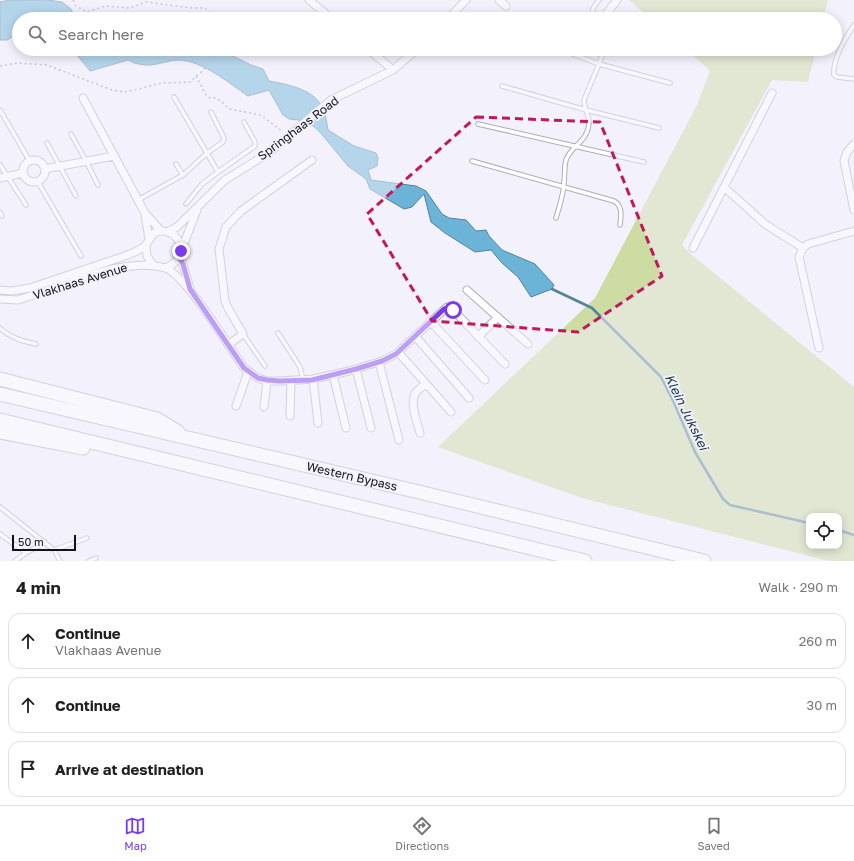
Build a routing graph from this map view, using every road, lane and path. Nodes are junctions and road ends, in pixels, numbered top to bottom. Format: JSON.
{"nodes":[{"id":1,"x":73,"y":0,"type":"edge"},
{"id":2,"x":309,"y":0,"type":"edge"},
{"id":3,"x":466,"y":0,"type":"edge"},
{"id":4,"x":499,"y":0,"type":"edge"},
{"id":5,"x":599,"y":0,"type":"edge"},
{"id":6,"x":617,"y":0,"type":"edge"},
{"id":7,"x":506,"y":6,"type":"dead end"},
{"id":8,"x":87,"y":12,"type":"edge"},
{"id":9,"x":87,"y":12,"type":"edge"},
{"id":10,"x":209,"y":12,"type":"edge"},
{"id":11,"x":324,"y":12,"type":"edge"},
{"id":12,"x":455,"y":12,"type":"edge"},
{"id":13,"x":592,"y":12,"type":"edge"},
{"id":14,"x":608,"y":12,"type":"edge"},
{"id":15,"x":854,"y":25,"type":"edge"},
{"id":16,"x":842,"y":45,"type":"edge"},
{"id":17,"x":219,"y":56,"type":"edge"},
{"id":18,"x":376,"y":56,"type":"edge"},
{"id":19,"x":409,"y":56,"type":"edge"},
{"id":20,"x":578,"y":56,"type":"edge"},
{"id":21,"x":602,"y":56,"type":"edge"},
{"id":22,"x":838,"y":56,"type":"edge"},
{"id":23,"x":599,"y":64,"type":"junction"},
{"id":24,"x":0,"y":66,"type":"edge"},
{"id":25,"x":393,"y":70,"type":"junction"},
{"id":26,"x":196,"y":76,"type":"junction"},
{"id":27,"x":854,"y":79,"type":"edge"},
{"id":28,"x":670,"y":83,"type":"dead end"},
{"id":29,"x":502,"y":86,"type":"dead end"},
{"id":30,"x":772,"y":93,"type":"dead end"},
{"id":31,"x":174,"y":97,"type":"dead end"},
{"id":32,"x":83,"y":98,"type":"dead end"},
{"id":33,"x":0,"y":110,"type":"edge"},
{"id":34,"x":586,"y":110,"type":"junction"},
{"id":35,"x":211,"y":112,"type":"dead end"},
{"id":36,"x":244,"y":122,"type":"dead end"},
{"id":37,"x":478,"y":124,"type":"dead end"},
{"id":38,"x":659,"y":128,"type":"dead end"},
{"id":39,"x":71,"y":134,"type":"dead end"},
{"id":40,"x":287,"y":137,"type":"junction"},
{"id":41,"x":47,"y":143,"type":"dead end"},
{"id":42,"x":854,"y":144,"type":"edge"},
{"id":43,"x":577,"y":146,"type":"junction"},
{"id":44,"x":206,"y":154,"type":"junction"},
{"id":45,"x":114,"y":156,"type":"junction"},
{"id":46,"x":29,"y":160,"type":"junction"},
{"id":47,"x":312,"y":160,"type":"dead end"},
{"id":48,"x":86,"y":161,"type":"junction"},
{"id":49,"x":472,"y":161,"type":"dead end"},
{"id":50,"x":644,"y":162,"type":"dead end"},
{"id":51,"x":176,"y":164,"type":"dead end"},
{"id":52,"x":0,"y":165,"type":"edge"},
{"id":53,"x":59,"y":166,"type":"junction"},
{"id":54,"x":45,"y":168,"type":"junction"},
{"id":55,"x":218,"y":172,"type":"junction"},
{"id":56,"x":23,"y":174,"type":"junction"},
{"id":57,"x":183,"y":175,"type":"junction"},
{"id":58,"x":3,"y":178,"type":"edge"},
{"id":59,"x":38,"y":182,"type":"junction"},
{"id":60,"x":98,"y":185,"type":"dead end"},
{"id":61,"x":564,"y":186,"type":"junction"},
{"id":62,"x":724,"y":187,"type":"junction"},
{"id":63,"x":76,"y":196,"type":"dead end"},
{"id":64,"x":137,"y":200,"type":"junction"},
{"id":65,"x":186,"y":204,"type":"dead end"},
{"id":66,"x":26,"y":205,"type":"dead end"},
{"id":67,"x":198,"y":206,"type":"junction"},
{"id":68,"x":854,"y":210,"type":"edge"},
{"id":69,"x":145,"y":213,"type":"junction"},
{"id":70,"x":556,"y":218,"type":"dead end"},
{"id":71,"x":620,"y":225,"type":"dead end"},
{"id":72,"x":164,"y":231,"type":"junction"},
{"id":73,"x":854,"y":231,"type":"edge"},
{"id":74,"x":148,"y":242,"type":"junction"},
{"id":75,"x":693,"y":248,"type":"dead end"},
{"id":76,"x":803,"y":248,"type":"junction"},
{"id":77,"x":180,"y":254,"type":"junction"},
{"id":78,"x":81,"y":256,"type":"dead end"},
{"id":79,"x":153,"y":265,"type":"junction"},
{"id":80,"x":165,"y":268,"type":"junction"},
{"id":81,"x":190,"y":289,"type":"junction"},
{"id":82,"x":0,"y":290,"type":"edge"},
{"id":83,"x":467,"y":290,"type":"dead end"},
{"id":84,"x":0,"y":299,"type":"edge"},
{"id":85,"x":498,"y":317,"type":"junction"},
{"id":86,"x":430,"y":322,"type":"junction"},
{"id":87,"x":0,"y":328,"type":"edge"},
{"id":88,"x":278,"y":333,"type":"dead end"},
{"id":89,"x":243,"y":334,"type":"junction"},
{"id":90,"x":415,"y":336,"type":"junction"},
{"id":91,"x":478,"y":337,"type":"junction"},
{"id":92,"x":36,"y":344,"type":"dead end"},
{"id":93,"x":528,"y":344,"type":"dead end"},
{"id":94,"x":228,"y":345,"type":"junction"},
{"id":95,"x":819,"y":348,"type":"dead end"},
{"id":96,"x":398,"y":352,"type":"junction"},
{"id":97,"x":379,"y":362,"type":"junction"},
{"id":98,"x":505,"y":364,"type":"dead end"},
{"id":99,"x":265,"y":366,"type":"dead end"},
{"id":100,"x":356,"y":369,"type":"junction"},
{"id":101,"x":248,"y":372,"type":"junction"},
{"id":102,"x":333,"y":375,"type":"junction"},
{"id":103,"x":0,"y":379,"type":"edge"},
{"id":104,"x":267,"y":380,"type":"junction"},
{"id":105,"x":303,"y":380,"type":"junction"},
{"id":106,"x":312,"y":380,"type":"junction"},
{"id":107,"x":485,"y":380,"type":"dead end"},
{"id":108,"x":292,"y":381,"type":"junction"},
{"id":109,"x":426,"y":384,"type":"junction"},
{"id":110,"x":0,"y":394,"type":"edge"},
{"id":111,"x":469,"y":398,"type":"dead end"},
{"id":112,"x":236,"y":406,"type":"dead end"},
{"id":113,"x":264,"y":407,"type":"dead end"},
{"id":114,"x":451,"y":412,"type":"dead end"},
{"id":115,"x":290,"y":416,"type":"dead end"},
{"id":116,"x":0,"y":420,"type":"edge"},
{"id":117,"x":318,"y":423,"type":"dead end"},
{"id":118,"x":346,"y":428,"type":"dead end"},
{"id":119,"x":371,"y":428,"type":"dead end"},
{"id":120,"x":0,"y":432,"type":"edge"},
{"id":121,"x":420,"y":433,"type":"dead end"},
{"id":122,"x":184,"y":437,"type":"junction"},
{"id":123,"x":399,"y":440,"type":"dead end"},
{"id":124,"x":203,"y":469,"type":"junction"},
{"id":125,"x":0,"y":506,"type":"edge"},
{"id":126,"x":0,"y":534,"type":"edge"},
{"id":127,"x":87,"y":538,"type":"dead end"},
{"id":128,"x":45,"y":542,"type":"junction"},
{"id":129,"x":54,"y":550,"type":"junction"},
{"id":130,"x":26,"y":553,"type":"junction"},
{"id":131,"x":96,"y":558,"type":"dead end"},
{"id":132,"x":15,"y":561,"type":"edge"},
{"id":133,"x":60,"y":561,"type":"edge"},
{"id":134,"x":89,"y":561,"type":"edge"},
{"id":135,"x":586,"y":561,"type":"edge"},
{"id":136,"x":704,"y":561,"type":"edge"}],
"edges":[{"from":1,"to":8,"type":"path"},
{"from":2,"to":11,"type":"street"},
{"from":3,"to":12,"type":"street"},
{"from":4,"to":7,"type":"street"},
{"from":5,"to":13,"type":"lane"},
{"from":6,"to":14,"type":"street"},
{"from":9,"to":10,"type":"path"},
{"from":15,"to":16,"type":"lane"},
{"from":17,"to":26,"type":"path"},
{"from":18,"to":25,"type":"street"},
{"from":19,"to":25,"type":"street","name":"Springhaas Road"},
{"from":20,"to":23,"type":"lane"},
{"from":21,"to":23,"type":"lane"},
{"from":22,"to":27,"type":"lane"},
{"from":23,"to":28,"type":"lane"},
{"from":23,"to":34,"type":"lane"},
{"from":24,"to":26,"type":"path"},
{"from":25,"to":40,"type":"street","name":"Springhaas Road"},
{"from":26,"to":40,"type":"path"},
{"from":29,"to":34,"type":"lane"},
{"from":30,"to":62,"type":"street"},
{"from":31,"to":44,"type":"lane"},
{"from":32,"to":45,"type":"street"},
{"from":33,"to":46,"type":"lane"},
{"from":34,"to":38,"type":"lane"},
{"from":34,"to":43,"type":"lane"},
{"from":35,"to":44,"type":"lane"},
{"from":36,"to":55,"type":"lane"},
{"from":37,"to":43,"type":"lane"},
{"from":39,"to":48,"type":"lane"},
{"from":40,"to":67,"type":"street","name":"Springhaas Road"},
{"from":41,"to":53,"type":"lane"},
{"from":42,"to":68,"type":"street"},
{"from":43,"to":50,"type":"lane"},
{"from":43,"to":61,"type":"lane"},
{"from":44,"to":55,"type":"lane"},
{"from":44,"to":57,"type":"lane"},
{"from":45,"to":48,"type":"street"},
{"from":45,"to":64,"type":"street"},
{"from":46,"to":54,"type":"street"},
{"from":46,"to":56,"type":"street"},
{"from":47,"to":89,"type":"street"},
{"from":48,"to":53,"type":"street"},
{"from":48,"to":60,"type":"lane"},
{"from":49,"to":61,"type":"lane"},
{"from":51,"to":57,"type":"lane"},
{"from":52,"to":58,"type":"lane"},
{"from":53,"to":54,"type":"street"},
{"from":53,"to":63,"type":"lane"},
{"from":54,"to":59,"type":"street"},
{"from":55,"to":65,"type":"lane"},
{"from":56,"to":58,"type":"street"},
{"from":56,"to":59,"type":"street"},
{"from":57,"to":64,"type":"lane"},
{"from":58,"to":66,"type":"lane"},
{"from":59,"to":78,"type":"lane"},
{"from":61,"to":70,"type":"lane"},
{"from":61,"to":71,"type":"lane"},
{"from":62,"to":75,"type":"street"},
{"from":62,"to":76,"type":"street"},
{"from":64,"to":69,"type":"street"},
{"from":67,"to":72,"type":"street","name":"Springhaas Road"},
{"from":67,"to":77,"type":"street"},
{"from":69,"to":72,"type":"street"},
{"from":69,"to":74,"type":"street"},
{"from":72,"to":74,"type":"street"},
{"from":72,"to":77,"type":"street"},
{"from":73,"to":76,"type":"street"},
{"from":74,"to":79,"type":"street"},
{"from":74,"to":82,"type":"street","name":"Vlakhaas Avenue"},
{"from":76,"to":95,"type":"street"},
{"from":77,"to":80,"type":"street"},
{"from":77,"to":81,"type":"street"},
{"from":79,"to":80,"type":"street","name":"Vlakhaas Avenue"},
{"from":79,"to":84,"type":"street","name":"Vlakhaas Avenue"},
{"from":80,"to":81,"type":"street","name":"Vlakhaas Avenue"},
{"from":81,"to":94,"type":"street","name":"Vlakhaas Avenue"},
{"from":83,"to":85,"type":"street"},
{"from":85,"to":91,"type":"street"},
{"from":85,"to":93,"type":"street"},
{"from":86,"to":90,"type":"street","name":"Vlakhaas Avenue"},
{"from":86,"to":91,"type":"street","name":"Vlakhaas Avenue"},
{"from":86,"to":107,"type":"street"},
{"from":87,"to":92,"type":"lane"},
{"from":88,"to":105,"type":"lane"},
{"from":89,"to":94,"type":"street"},
{"from":89,"to":99,"type":"lane"},
{"from":90,"to":96,"type":"street","name":"Vlakhaas Avenue"},
{"from":90,"to":111,"type":"street"},
{"from":91,"to":98,"type":"street"},
{"from":94,"to":101,"type":"street","name":"Vlakhaas Avenue"},
{"from":96,"to":97,"type":"street","name":"Vlakhaas Avenue"},
{"from":96,"to":109,"type":"street"},
{"from":97,"to":100,"type":"street","name":"Vlakhaas Avenue"},
{"from":97,"to":123,"type":"street"},
{"from":100,"to":102,"type":"street","name":"Vlakhaas Avenue"},
{"from":100,"to":119,"type":"street"},
{"from":101,"to":104,"type":"street","name":"Vlakhaas Avenue"},
{"from":101,"to":112,"type":"street"},
{"from":102,"to":106,"type":"street","name":"Vlakhaas Avenue"},
{"from":102,"to":118,"type":"street"},
{"from":103,"to":122,"type":"highway"},
{"from":104,"to":108,"type":"street","name":"Vlakhaas Avenue"},
{"from":104,"to":113,"type":"street"},
{"from":105,"to":106,"type":"street","name":"Vlakhaas Avenue"},
{"from":105,"to":108,"type":"street","name":"Vlakhaas Avenue"},
{"from":106,"to":117,"type":"street"},
{"from":108,"to":115,"type":"street"},
{"from":109,"to":114,"type":"street"},
{"from":109,"to":121,"type":"street"},
{"from":110,"to":122,"type":"highway","name":"Western Bypass"},
{"from":116,"to":124,"type":"highway"},
{"from":120,"to":124,"type":"highway"},
{"from":122,"to":136,"type":"highway","name":"Western Bypass"},
{"from":124,"to":135,"type":"highway"},
{"from":125,"to":128,"type":"lane"},
{"from":126,"to":130,"type":"lane"},
{"from":127,"to":129,"type":"lane"},
{"from":128,"to":129,"type":"lane"},
{"from":128,"to":130,"type":"lane"},
{"from":129,"to":133,"type":"lane"},
{"from":130,"to":132,"type":"lane"},
{"from":131,"to":134,"type":"lane"}]}
